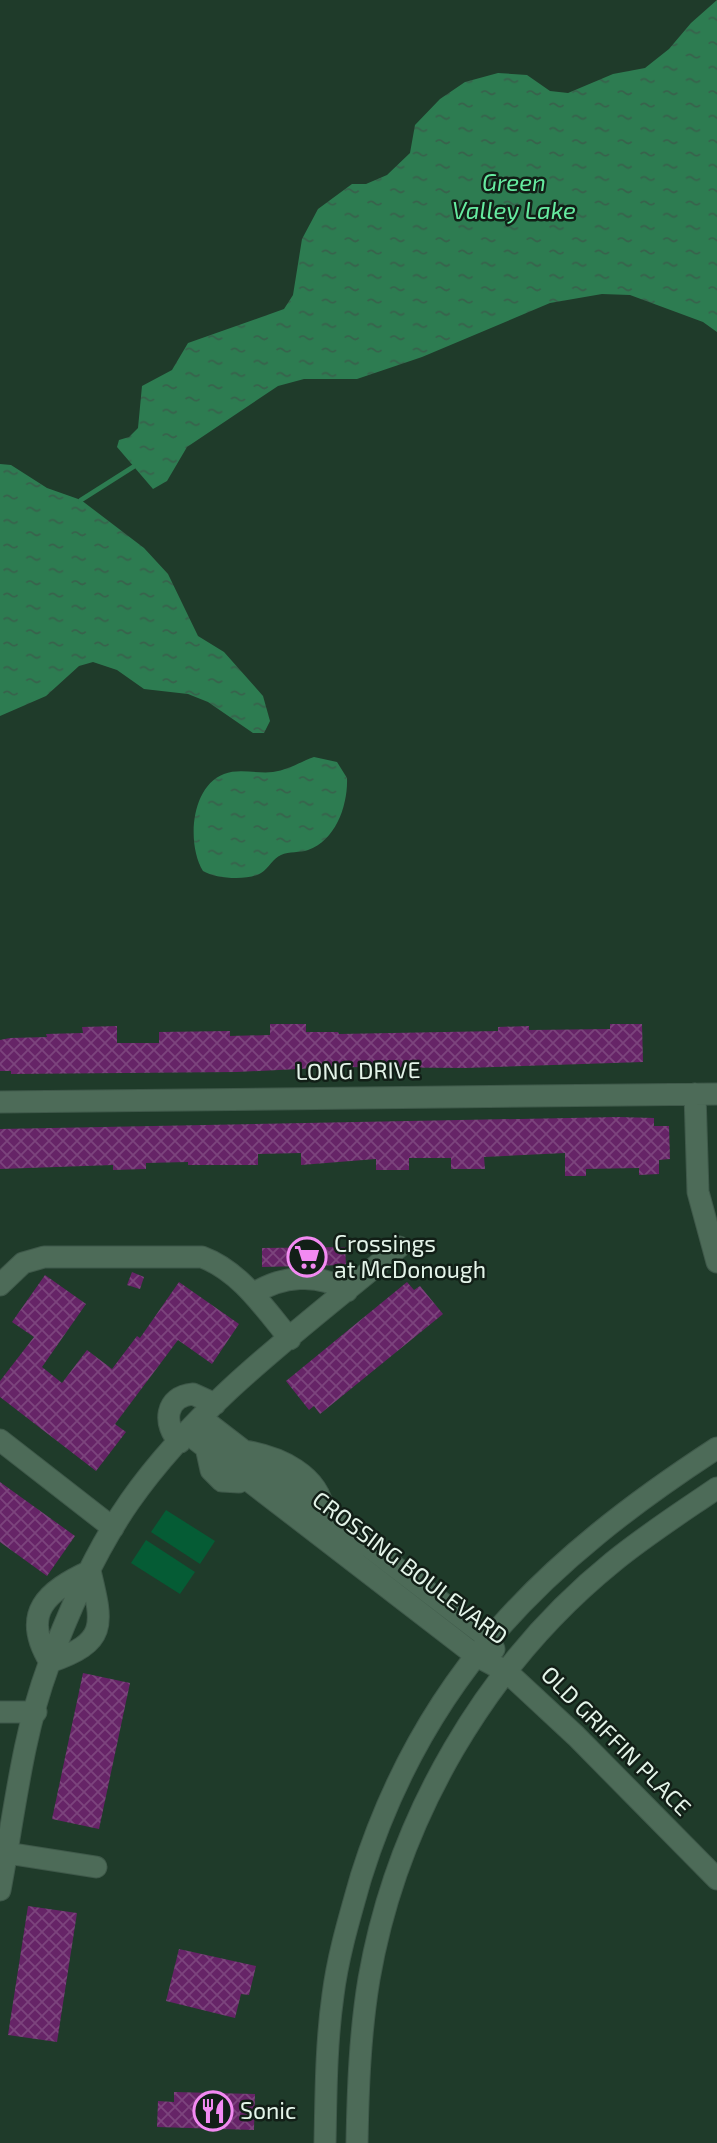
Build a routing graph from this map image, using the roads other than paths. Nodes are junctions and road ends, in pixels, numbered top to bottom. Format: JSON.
{"nodes":[{"id":1,"x":695,"y":1094,"type":"junction"},
{"id":2,"x":717,"y":1094,"type":"edge"},
{"id":3,"x":0,"y":1102,"type":"edge"},
{"id":4,"x":399,"y":1247,"type":"dead end"},
{"id":5,"x":717,"y":1262,"type":"edge"},
{"id":6,"x":0,"y":1285,"type":"edge"},
{"id":7,"x":347,"y":1291,"type":"junction"},
{"id":8,"x":253,"y":1294,"type":"junction"},
{"id":9,"x":290,"y":1339,"type":"junction"},
{"id":10,"x":196,"y":1424,"type":"junction"},
{"id":11,"x":0,"y":1440,"type":"edge"},
{"id":12,"x":717,"y":1448,"type":"edge"},
{"id":13,"x":248,"y":1462,"type":"junction"},
{"id":14,"x":285,"y":1485,"type":"junction"},
{"id":15,"x":717,"y":1488,"type":"edge"},
{"id":16,"x":318,"y":1520,"type":"junction"},
{"id":17,"x":113,"y":1528,"type":"junction"},
{"id":18,"x":90,"y":1571,"type":"junction"},
{"id":19,"x":482,"y":1647,"type":"junction"},
{"id":20,"x":50,"y":1662,"type":"junction"},
{"id":21,"x":508,"y":1672,"type":"junction"},
{"id":22,"x":0,"y":1712,"type":"edge"},
{"id":23,"x":36,"y":1712,"type":"junction"},
{"id":24,"x":7,"y":1853,"type":"junction"},
{"id":25,"x":96,"y":1867,"type":"dead end"},
{"id":26,"x":717,"y":1879,"type":"edge"},
{"id":27,"x":0,"y":1890,"type":"edge"},
{"id":28,"x":325,"y":2143,"type":"edge"},
{"id":29,"x":357,"y":2143,"type":"edge"}],
"edges":[{"from":1,"to":2,"type":"street","name":"LONG DRIVE"},
{"from":1,"to":3,"type":"street","name":"LONG DRIVE"},
{"from":1,"to":5,"type":"street"},
{"from":4,"to":7,"type":"street"},
{"from":6,"to":8,"type":"street"},
{"from":7,"to":8,"type":"street"},
{"from":7,"to":9,"type":"street"},
{"from":8,"to":9,"type":"street"},
{"from":9,"to":10,"type":"street"},
{"from":10,"to":13,"type":"street","name":"CROSSING BOULEVARD"},
{"from":10,"to":13,"type":"street"},
{"from":10,"to":17,"type":"street"},
{"from":11,"to":17,"type":"street"},
{"from":12,"to":19,"type":"street"},
{"from":13,"to":14,"type":"street","name":"CROSSING BOULEVARD"},
{"from":13,"to":14,"type":"street","name":"CROSSING BOULEVARD"},
{"from":14,"to":16,"type":"street","name":"CROSSING BOULEVARD"},
{"from":14,"to":16,"type":"street","name":"CROSSING BOULEVARD"},
{"from":15,"to":21,"type":"street"},
{"from":16,"to":19,"type":"street","name":"CROSSING BOULEVARD"},
{"from":17,"to":18,"type":"street"},
{"from":18,"to":20,"type":"street"},
{"from":18,"to":20,"type":"street"},
{"from":19,"to":21,"type":"street","name":"CROSSING BOULEVARD"},
{"from":19,"to":28,"type":"street"},
{"from":20,"to":23,"type":"street"},
{"from":21,"to":26,"type":"street","name":"OLD GRIFFIN PLACE"},
{"from":21,"to":29,"type":"street"},
{"from":22,"to":23,"type":"street"},
{"from":23,"to":24,"type":"street"},
{"from":24,"to":25,"type":"street"},
{"from":24,"to":27,"type":"street"}]}
